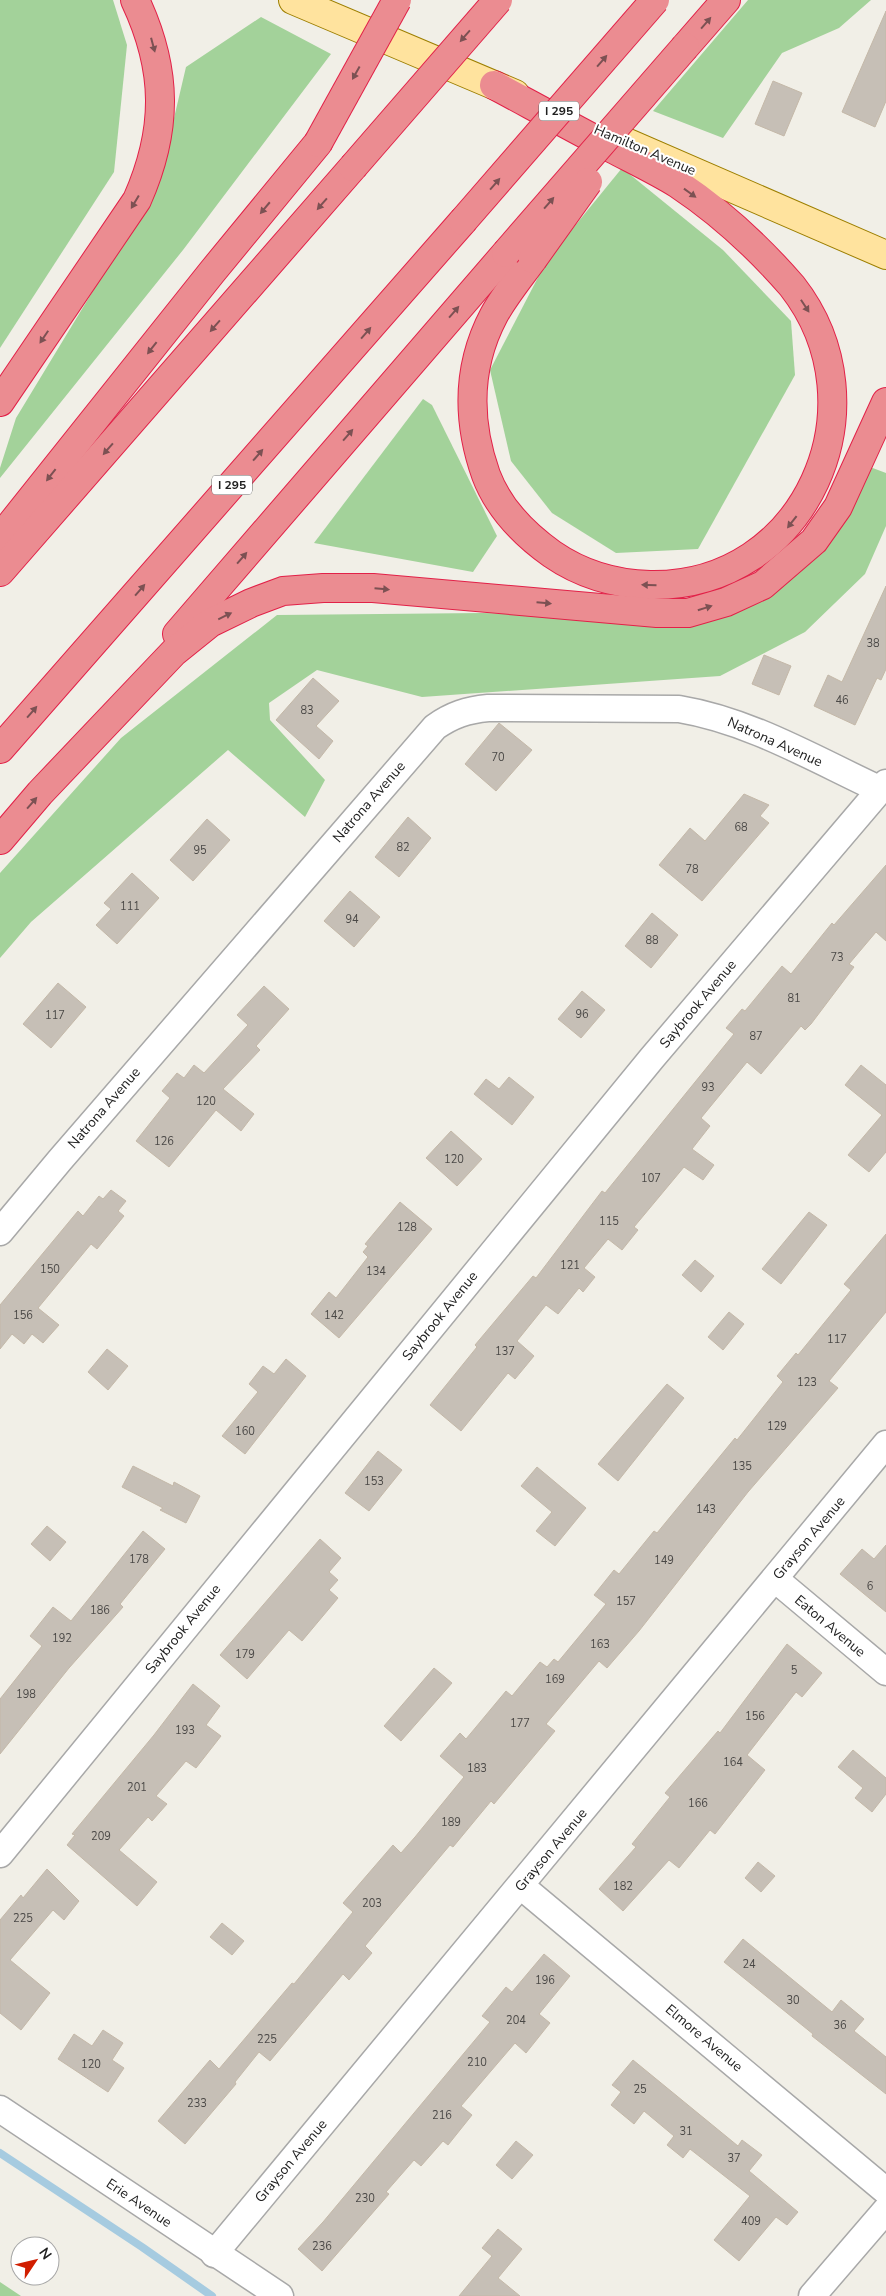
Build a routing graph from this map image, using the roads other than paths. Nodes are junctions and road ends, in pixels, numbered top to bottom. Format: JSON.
{"nodes":[{"id":1,"x":135,"y":0,"type":"edge"},
{"id":2,"x":293,"y":0,"type":"edge"},
{"id":3,"x":397,"y":0,"type":"edge"},
{"id":4,"x":498,"y":0,"type":"edge"},
{"id":5,"x":655,"y":0,"type":"edge"},
{"id":6,"x":726,"y":0,"type":"edge"},
{"id":7,"x":685,"y":47,"type":"junction"},
{"id":8,"x":494,"y":85,"type":"junction"},
{"id":9,"x":886,"y":255,"type":"edge"},
{"id":10,"x":0,"y":402,"type":"edge"},
{"id":11,"x":886,"y":402,"type":"edge"},
{"id":12,"x":0,"y":538,"type":"edge"},
{"id":13,"x":0,"y":572,"type":"edge"},
{"id":14,"x":0,"y":748,"type":"edge"},
{"id":15,"x":76,"y":757,"type":"junction"},
{"id":16,"x":884,"y":787,"type":"edge"},
{"id":17,"x":0,"y":840,"type":"edge"},
{"id":18,"x":0,"y":1232,"type":"edge"},
{"id":19,"x":886,"y":1444,"type":"edge"},
{"id":20,"x":775,"y":1579,"type":"junction"},
{"id":21,"x":886,"y":1672,"type":"edge"},
{"id":22,"x":0,"y":1854,"type":"edge"},
{"id":23,"x":521,"y":1886,"type":"junction"},
{"id":24,"x":0,"y":2109,"type":"edge"},
{"id":25,"x":886,"y":2190,"type":"edge"},
{"id":26,"x":886,"y":2210,"type":"edge"},
{"id":27,"x":214,"y":2254,"type":"junction"},
{"id":28,"x":280,"y":2296,"type":"edge"},
{"id":29,"x":812,"y":2296,"type":"edge"}],
"edges":[{"from":1,"to":10,"type":"highway","one_way":true},
{"from":2,"to":8,"type":"main road","name":"Hamilton Avenue"},
{"from":3,"to":12,"type":"highway","one_way":true,"bridge":true},
{"from":4,"to":13,"type":"highway","one_way":true,"bridge":true},
{"from":14,"to":5,"type":"highway","number":"I 295","one_way":true,"bridge":true},
{"from":7,"to":6,"type":"highway","one_way":true},
{"from":8,"to":7,"type":"highway","one_way":true,"bridge":true},
{"from":15,"to":7,"type":"highway","one_way":true,"bridge":true},
{"from":8,"to":9,"type":"main road","name":"Hamilton Avenue"},
{"from":15,"to":11,"type":"highway","one_way":true},
{"from":17,"to":15,"type":"highway","one_way":true},
{"from":16,"to":18,"type":"street","name":"Natrona Avenue"},
{"from":16,"to":22,"type":"street","name":"Saybrook Avenue"},
{"from":19,"to":20,"type":"street","name":"Grayson Avenue"},
{"from":20,"to":21,"type":"street","name":"Eaton Avenue"},
{"from":20,"to":23,"type":"street","name":"Grayson Avenue"},
{"from":23,"to":25,"type":"street","name":"Elmore Avenue"},
{"from":23,"to":27,"type":"street","name":"Grayson Avenue"},
{"from":24,"to":27,"type":"street","name":"Erie Avenue"},
{"from":26,"to":29,"type":"street"},
{"from":27,"to":28,"type":"street","name":"Erie Avenue"}]}
